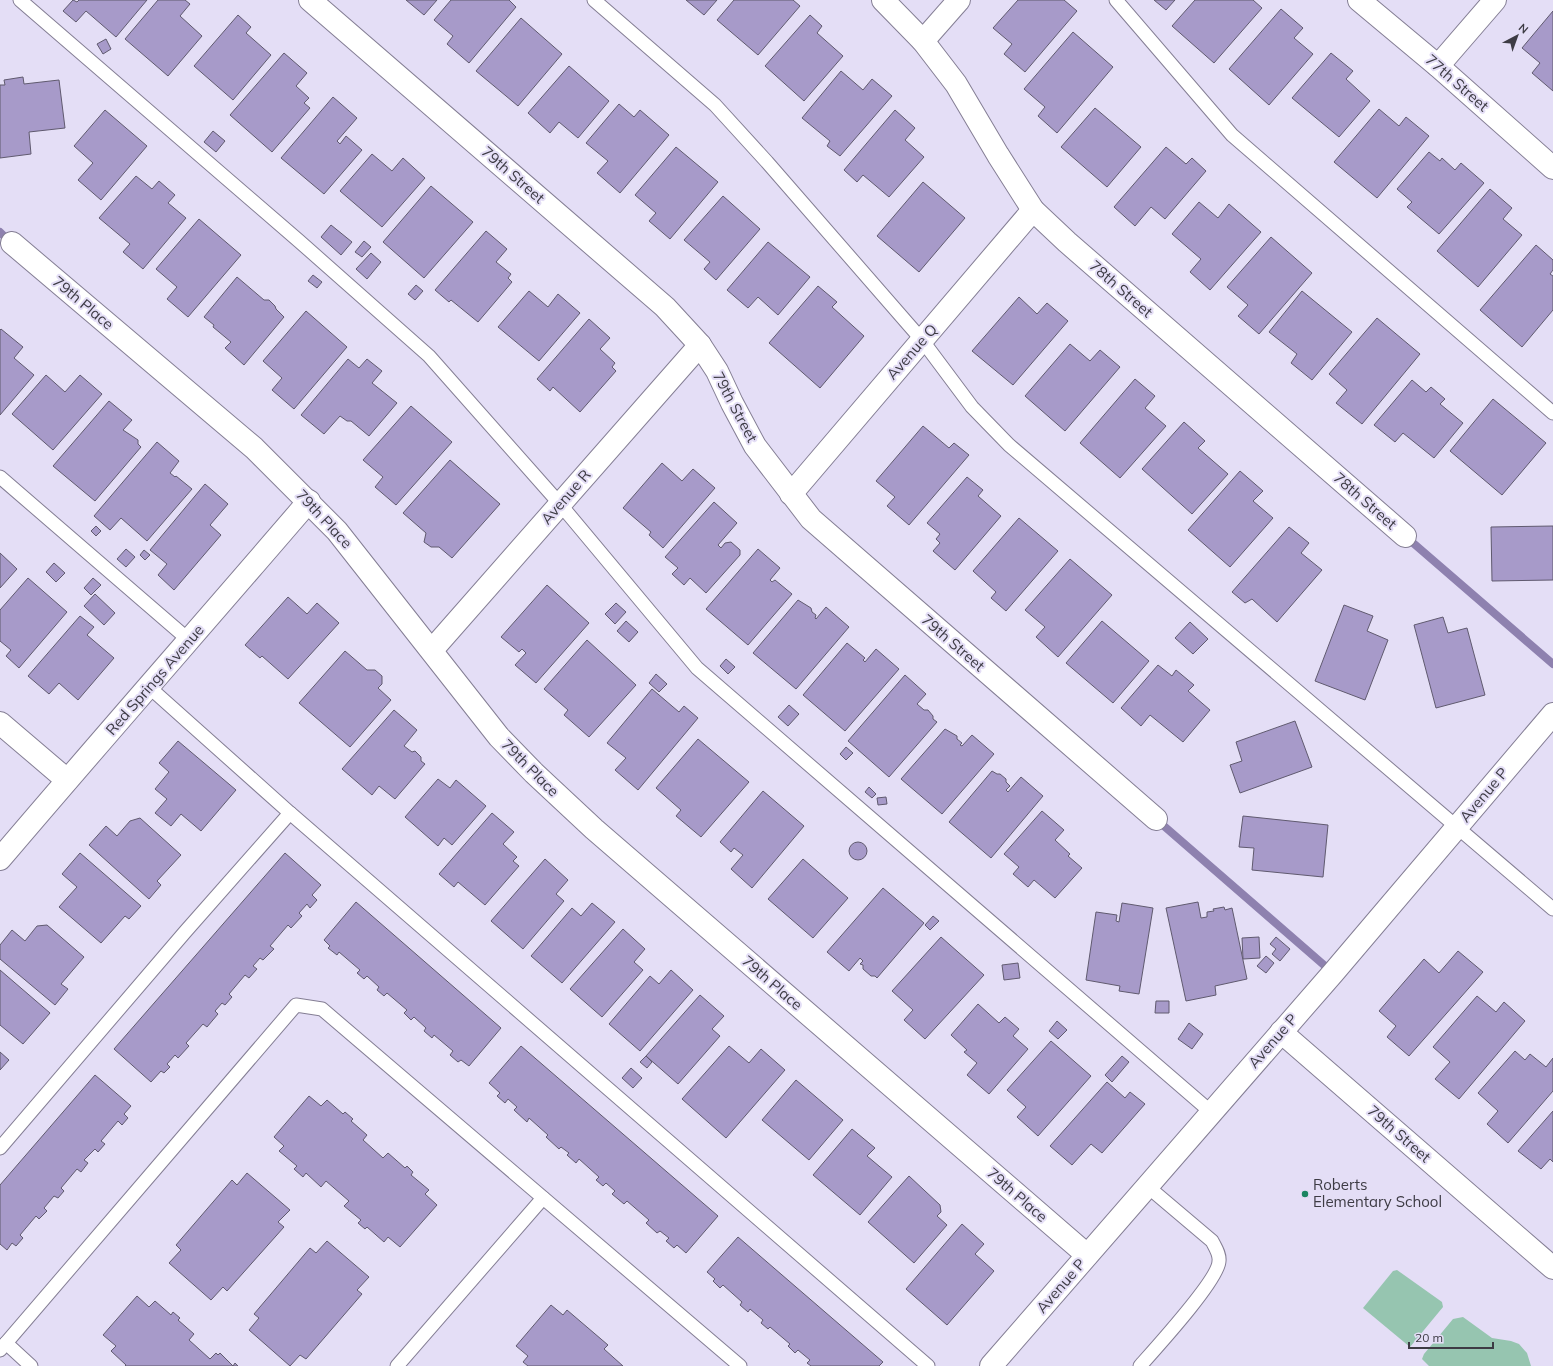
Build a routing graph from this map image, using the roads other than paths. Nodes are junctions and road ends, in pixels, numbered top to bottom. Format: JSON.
{"nodes":[{"id":1,"x":20,"y":0,"type":"edge"},
{"id":2,"x":310,"y":0,"type":"edge"},
{"id":3,"x":594,"y":0,"type":"edge"},
{"id":4,"x":883,"y":0,"type":"edge"},
{"id":5,"x":959,"y":0,"type":"edge"},
{"id":6,"x":1116,"y":0,"type":"edge"},
{"id":7,"x":1359,"y":0,"type":"edge"},
{"id":8,"x":1495,"y":0,"type":"edge"},
{"id":9,"x":923,"y":41,"type":"junction"},
{"id":10,"x":1438,"y":66,"type":"junction"},
{"id":11,"x":1553,"y":168,"type":"edge"},
{"id":12,"x":1033,"y":210,"type":"junction"},
{"id":13,"x":12,"y":243,"type":"dead end"},
{"id":14,"x":922,"y":340,"type":"junction"},
{"id":15,"x":700,"y":345,"type":"junction"},
{"id":16,"x":1553,"y":413,"type":"edge"},
{"id":17,"x":0,"y":477,"type":"edge"},
{"id":18,"x":791,"y":494,"type":"junction"},
{"id":19,"x":308,"y":501,"type":"junction"},
{"id":20,"x":560,"y":504,"type":"junction"},
{"id":21,"x":1405,"y":536,"type":"dead end"},
{"id":22,"x":190,"y":641,"type":"junction"},
{"id":23,"x":432,"y":650,"type":"junction"},
{"id":24,"x":149,"y":687,"type":"junction"},
{"id":25,"x":1553,"y":714,"type":"edge"},
{"id":26,"x":0,"y":723,"type":"edge"},
{"id":27,"x":67,"y":780,"type":"junction"},
{"id":28,"x":290,"y":813,"type":"junction"},
{"id":29,"x":1156,"y":819,"type":"dead end"},
{"id":30,"x":1456,"y":827,"type":"junction"},
{"id":31,"x":0,"y":859,"type":"edge"},
{"id":32,"x":1553,"y":909,"type":"edge"},
{"id":33,"x":1281,"y":1032,"type":"junction"},
{"id":34,"x":1211,"y":1112,"type":"junction"},
{"id":35,"x":0,"y":1148,"type":"edge"},
{"id":36,"x":1147,"y":1186,"type":"junction"},
{"id":37,"x":543,"y":1198,"type":"junction"},
{"id":38,"x":1087,"y":1255,"type":"junction"},
{"id":39,"x":1553,"y":1268,"type":"edge"},
{"id":40,"x":3,"y":1346,"type":"edge"},
{"id":41,"x":32,"y":1366,"type":"edge"},
{"id":42,"x":397,"y":1366,"type":"edge"},
{"id":43,"x":740,"y":1366,"type":"edge"},
{"id":44,"x":928,"y":1366,"type":"edge"},
{"id":45,"x":991,"y":1366,"type":"edge"},
{"id":46,"x":1140,"y":1366,"type":"edge"}],
"edges":[{"from":1,"to":20,"type":"lane"},
{"from":2,"to":15,"type":"street","name":"79th Street"},
{"from":3,"to":14,"type":"lane"},
{"from":4,"to":9,"type":"street","name":"78th Street"},
{"from":5,"to":9,"type":"street"},
{"from":6,"to":16,"type":"lane"},
{"from":7,"to":10,"type":"street","name":"77th Street"},
{"from":8,"to":10,"type":"street"},
{"from":9,"to":12,"type":"street","name":"78th Street"},
{"from":10,"to":11,"type":"street","name":"77th Street"},
{"from":12,"to":14,"type":"street","name":"Avenue Q"},
{"from":12,"to":21,"type":"street","name":"78th Street"},
{"from":13,"to":19,"type":"street","name":"79th Place"},
{"from":14,"to":18,"type":"street","name":"Avenue Q"},
{"from":14,"to":30,"type":"lane"},
{"from":15,"to":18,"type":"street","name":"79th Street"},
{"from":15,"to":20,"type":"street","name":"Avenue R"},
{"from":17,"to":22,"type":"lane"},
{"from":18,"to":29,"type":"street","name":"79th Street"},
{"from":19,"to":22,"type":"street","name":"Red Springs Avenue"},
{"from":19,"to":23,"type":"street","name":"79th Place"},
{"from":20,"to":23,"type":"street","name":"Avenue R"},
{"from":20,"to":34,"type":"lane"},
{"from":22,"to":24,"type":"street","name":"Red Springs Avenue"},
{"from":23,"to":38,"type":"street","name":"79th Place"},
{"from":24,"to":27,"type":"street","name":"Red Springs Avenue"},
{"from":24,"to":28,"type":"lane"},
{"from":25,"to":30,"type":"street","name":"Avenue P"},
{"from":26,"to":27,"type":"street"},
{"from":27,"to":31,"type":"street","name":"Red Springs Avenue"},
{"from":28,"to":35,"type":"lane"},
{"from":28,"to":44,"type":"lane"},
{"from":30,"to":32,"type":"lane"},
{"from":30,"to":33,"type":"street","name":"Avenue P"},
{"from":33,"to":34,"type":"street","name":"Avenue P"},
{"from":33,"to":39,"type":"street","name":"79th Street"},
{"from":34,"to":36,"type":"street","name":"Avenue P"},
{"from":36,"to":38,"type":"street","name":"Avenue P"},
{"from":36,"to":46,"type":"lane"},
{"from":37,"to":40,"type":"lane"},
{"from":37,"to":42,"type":"lane"},
{"from":37,"to":43,"type":"lane"},
{"from":38,"to":45,"type":"street","name":"Avenue P"},
{"from":40,"to":41,"type":"lane"}]}
